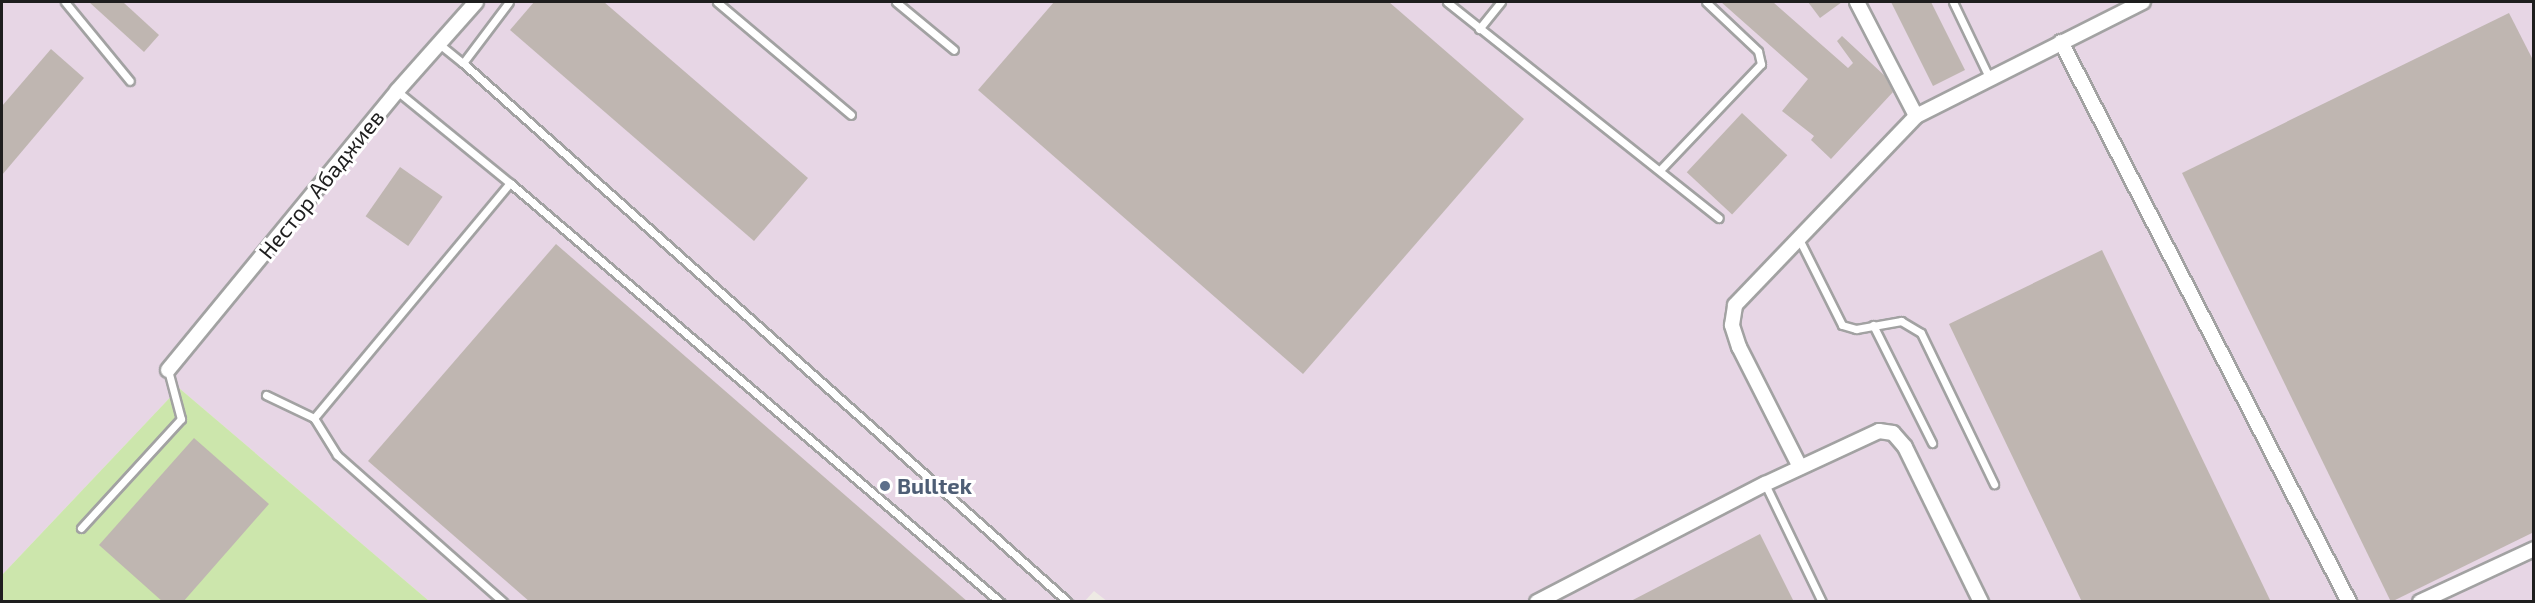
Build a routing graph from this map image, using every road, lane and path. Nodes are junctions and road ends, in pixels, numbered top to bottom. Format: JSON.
{"nodes":[{"id":1,"x":65,"y":2,"type":"edge"},
{"id":2,"x":476,"y":2,"type":"edge"},
{"id":3,"x":509,"y":2,"type":"edge"},
{"id":4,"x":717,"y":2,"type":"edge"},
{"id":5,"x":896,"y":2,"type":"edge"},
{"id":6,"x":1447,"y":2,"type":"edge"},
{"id":7,"x":1501,"y":2,"type":"edge"},
{"id":8,"x":1706,"y":2,"type":"edge"},
{"id":9,"x":1857,"y":2,"type":"edge"},
{"id":10,"x":1953,"y":2,"type":"edge"},
{"id":11,"x":2143,"y":2,"type":"edge"},
{"id":12,"x":1479,"y":29,"type":"junction"},
{"id":13,"x":2061,"y":42,"type":"junction"},
{"id":14,"x":438,"y":44,"type":"junction"},
{"id":15,"x":954,"y":50,"type":"dead end"},
{"id":16,"x":463,"y":63,"type":"junction"},
{"id":17,"x":1989,"y":77,"type":"junction"},
{"id":18,"x":130,"y":81,"type":"dead end"},
{"id":19,"x":397,"y":91,"type":"junction"},
{"id":20,"x":851,"y":115,"type":"dead end"},
{"id":21,"x":1916,"y":116,"type":"junction"},
{"id":22,"x":1661,"y":169,"type":"junction"},
{"id":23,"x":510,"y":183,"type":"junction"},
{"id":24,"x":1719,"y":218,"type":"dead end"},
{"id":25,"x":1799,"y":239,"type":"junction"},
{"id":26,"x":1873,"y":325,"type":"junction"},
{"id":27,"x":168,"y":370,"type":"joint"},
{"id":28,"x":266,"y":394,"type":"dead end"},
{"id":29,"x":314,"y":418,"type":"junction"},
{"id":30,"x":1932,"y":443,"type":"dead end"},
{"id":31,"x":1800,"y":467,"type":"junction"},
{"id":32,"x":1765,"y":484,"type":"junction"},
{"id":33,"x":1994,"y":484,"type":"dead end"},
{"id":34,"x":81,"y":528,"type":"dead end"},
{"id":35,"x":2534,"y":549,"type":"edge"},
{"id":36,"x":503,"y":602,"type":"edge"},
{"id":37,"x":1000,"y":602,"type":"edge"},
{"id":38,"x":1068,"y":602,"type":"edge"},
{"id":39,"x":1537,"y":602,"type":"edge"},
{"id":40,"x":1822,"y":602,"type":"edge"},
{"id":41,"x":1981,"y":602,"type":"edge"},
{"id":42,"x":2349,"y":602,"type":"edge"},
{"id":43,"x":2420,"y":602,"type":"edge"}],
"edges":[{"from":1,"to":18,"type":"lane"},
{"from":2,"to":14,"type":"street","name":"Нестор Абаджиев"},
{"from":3,"to":16,"type":"lane"},
{"from":4,"to":20,"type":"lane"},
{"from":5,"to":15,"type":"lane"},
{"from":6,"to":12,"type":"lane"},
{"from":7,"to":12,"type":"lane"},
{"from":8,"to":22,"type":"lane"},
{"from":9,"to":21,"type":"street"},
{"from":10,"to":17,"type":"lane"},
{"from":11,"to":13,"type":"street"},
{"from":12,"to":22,"type":"lane"},
{"from":13,"to":17,"type":"street"},
{"from":13,"to":42,"type":"street"},
{"from":14,"to":16,"type":"lane"},
{"from":14,"to":19,"type":"street","name":"Нестор Абаджиев"},
{"from":16,"to":38,"type":"lane"},
{"from":17,"to":21,"type":"street"},
{"from":19,"to":23,"type":"lane"},
{"from":19,"to":27,"type":"street","name":"Нестор Абаджиев"},
{"from":21,"to":25,"type":"street"},
{"from":22,"to":24,"type":"lane"},
{"from":23,"to":29,"type":"lane"},
{"from":23,"to":37,"type":"lane"},
{"from":25,"to":26,"type":"lane"},
{"from":25,"to":31,"type":"street"},
{"from":26,"to":30,"type":"lane"},
{"from":26,"to":33,"type":"lane"},
{"from":27,"to":34,"type":"lane"},
{"from":28,"to":29,"type":"lane"},
{"from":29,"to":36,"type":"lane"},
{"from":31,"to":32,"type":"street"},
{"from":31,"to":41,"type":"street"},
{"from":32,"to":39,"type":"street"},
{"from":32,"to":40,"type":"lane"},
{"from":35,"to":43,"type":"street"}]}
